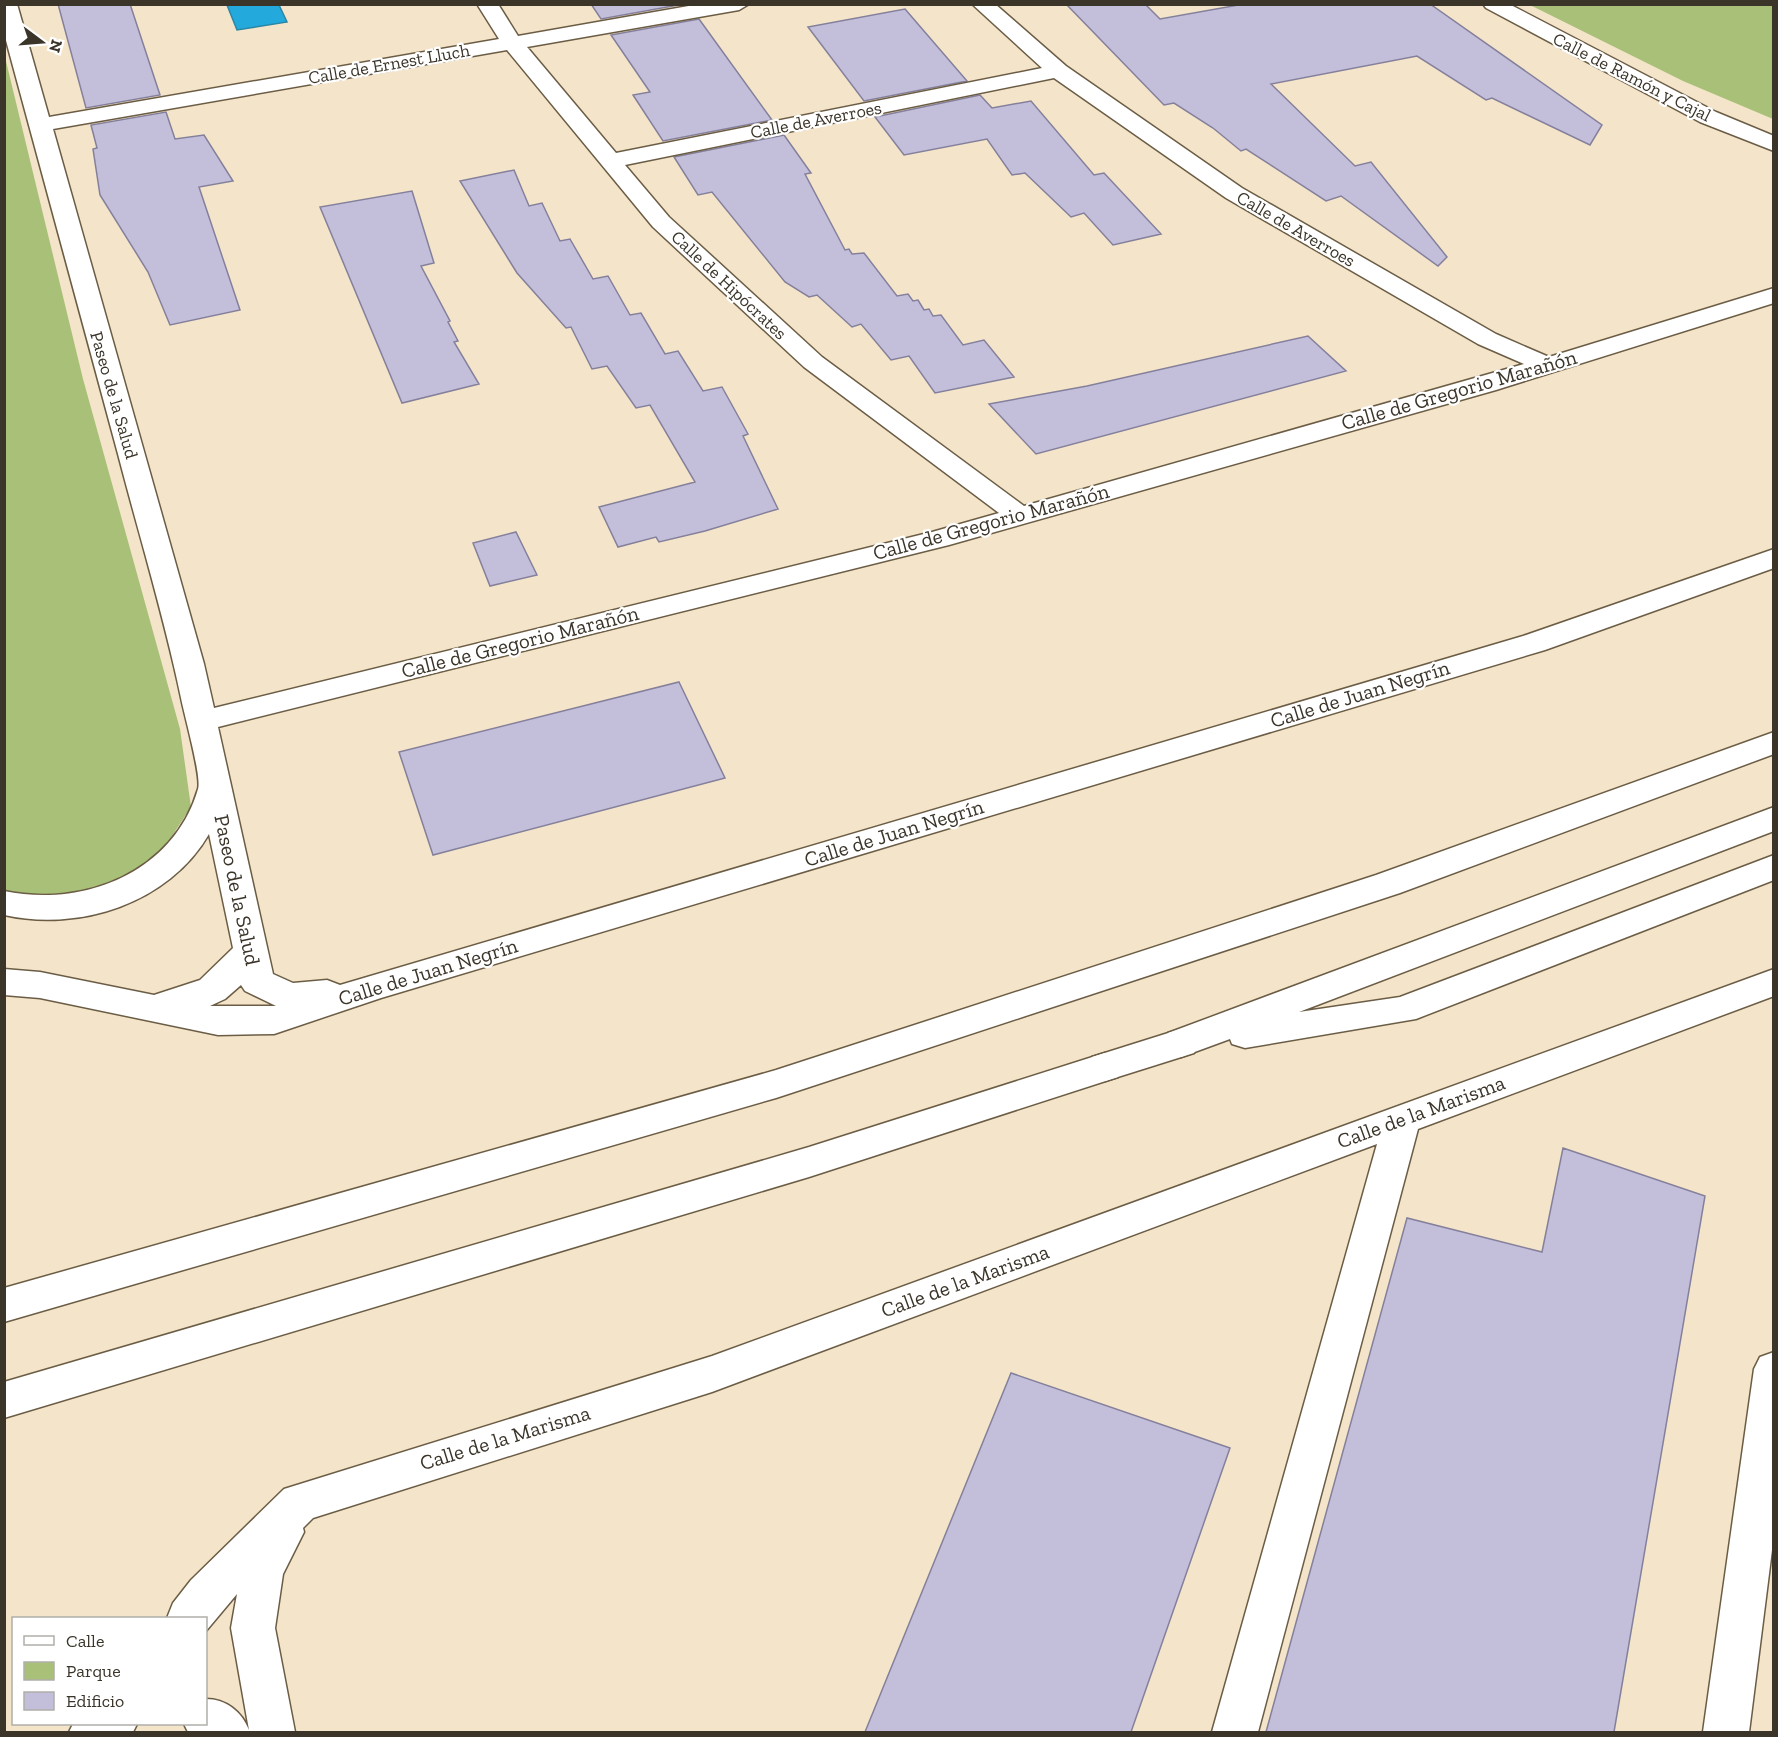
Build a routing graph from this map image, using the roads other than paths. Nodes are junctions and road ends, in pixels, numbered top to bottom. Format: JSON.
{"nodes":[{"id":1,"x":7,"y":4,"type":"edge"},
{"id":2,"x":487,"y":4,"type":"edge"},
{"id":3,"x":740,"y":4,"type":"edge"},
{"id":4,"x":982,"y":4,"type":"edge"},
{"id":5,"x":1493,"y":4,"type":"edge"},
{"id":6,"x":513,"y":44,"type":"junction"},
{"id":7,"x":1058,"y":71,"type":"junction"},
{"id":8,"x":39,"y":125,"type":"junction"},
{"id":9,"x":1773,"y":144,"type":"edge"},
{"id":10,"x":609,"y":161,"type":"junction"},
{"id":11,"x":1773,"y":295,"type":"edge"},
{"id":12,"x":1547,"y":365,"type":"junction"},
{"id":13,"x":1020,"y":516,"type":"junction"},
{"id":14,"x":1773,"y":558,"type":"edge"},
{"id":15,"x":201,"y":721,"type":"junction"},
{"id":16,"x":1773,"y":742,"type":"edge"},
{"id":17,"x":215,"y":787,"type":"junction"},
{"id":18,"x":1773,"y":818,"type":"edge"},
{"id":19,"x":1773,"y":867,"type":"edge"},
{"id":20,"x":4,"y":903,"type":"edge"},
{"id":21,"x":250,"y":950,"type":"junction"},
{"id":22,"x":4,"y":982,"type":"edge"},
{"id":23,"x":1773,"y":982,"type":"edge"},
{"id":24,"x":373,"y":987,"type":"junction"},
{"id":25,"x":156,"y":1007,"type":"junction"},
{"id":26,"x":1181,"y":1044,"type":"junction"},
{"id":27,"x":1402,"y":1119,"type":"junction"},
{"id":28,"x":4,"y":1305,"type":"edge"},
{"id":29,"x":1773,"y":1369,"type":"edge"},
{"id":30,"x":4,"y":1400,"type":"edge"},
{"id":31,"x":299,"y":1503,"type":"junction"},
{"id":32,"x":190,"y":1617,"type":"edge"},
{"id":33,"x":207,"y":1721,"type":"edge"},
{"id":34,"x":111,"y":1725,"type":"edge"},
{"id":35,"x":92,"y":1732,"type":"edge"},
{"id":36,"x":227,"y":1732,"type":"edge"},
{"id":37,"x":272,"y":1732,"type":"edge"},
{"id":38,"x":1235,"y":1732,"type":"edge"},
{"id":39,"x":1726,"y":1732,"type":"edge"}],
"edges":[{"from":1,"to":8,"type":"main road","name":"Paseo de la Salud"},
{"from":2,"to":6,"type":"main road","name":"Calle de Hipócrates"},
{"from":3,"to":6,"type":"main road","name":"Calle de Ernest Lluch"},
{"from":4,"to":7,"type":"main road","name":"Calle de Averroes"},
{"from":5,"to":9,"type":"main road","name":"Calle de Ramón y Cajal"},
{"from":6,"to":8,"type":"main road","name":"Calle de Ernest Lluch"},
{"from":6,"to":10,"type":"main road","name":"Calle de Hipócrates"},
{"from":7,"to":10,"type":"main road","name":"Calle de Averroes"},
{"from":7,"to":12,"type":"main road","name":"Calle de Averroes"},
{"from":8,"to":15,"type":"main road","name":"Paseo de la Salud"},
{"from":10,"to":13,"type":"main road","name":"Calle de Hipócrates"},
{"from":11,"to":12,"type":"main road","name":"Calle de Gregorio Marañón"},
{"from":12,"to":13,"type":"main road","name":"Calle de Gregorio Marañón"},
{"from":13,"to":15,"type":"main road","name":"Calle de Gregorio Marañón"},
{"from":14,"to":24,"type":"main road","name":"Calle de Juan Negrín"},
{"from":15,"to":17,"type":"main road","name":"Paseo de la Salud"},
{"from":16,"to":28,"type":"main road"},
{"from":17,"to":20,"type":"main road","name":"Paseo de la Salud"},
{"from":17,"to":21,"type":"main road","name":"Paseo de la Salud"},
{"from":18,"to":26,"type":"main road"},
{"from":19,"to":26,"type":"main road"},
{"from":21,"to":24,"type":"main road","name":"Paseo de la Salud"},
{"from":21,"to":25,"type":"main road"},
{"from":22,"to":25,"type":"main road","name":"Calle de Juan Negrín"},
{"from":23,"to":27,"type":"main road","name":"Calle de la Marisma"},
{"from":24,"to":25,"type":"main road","name":"Calle de Juan Negrín"},
{"from":26,"to":30,"type":"main road"},
{"from":27,"to":31,"type":"main road","name":"Calle de la Marisma"},
{"from":27,"to":38,"type":"main road"},
{"from":29,"to":39,"type":"main road"},
{"from":31,"to":32,"type":"main road","name":"Calle de la Marisma"},
{"from":31,"to":37,"type":"main road"},
{"from":33,"to":36,"type":"main road"},
{"from":34,"to":35,"type":"main road"}]}
